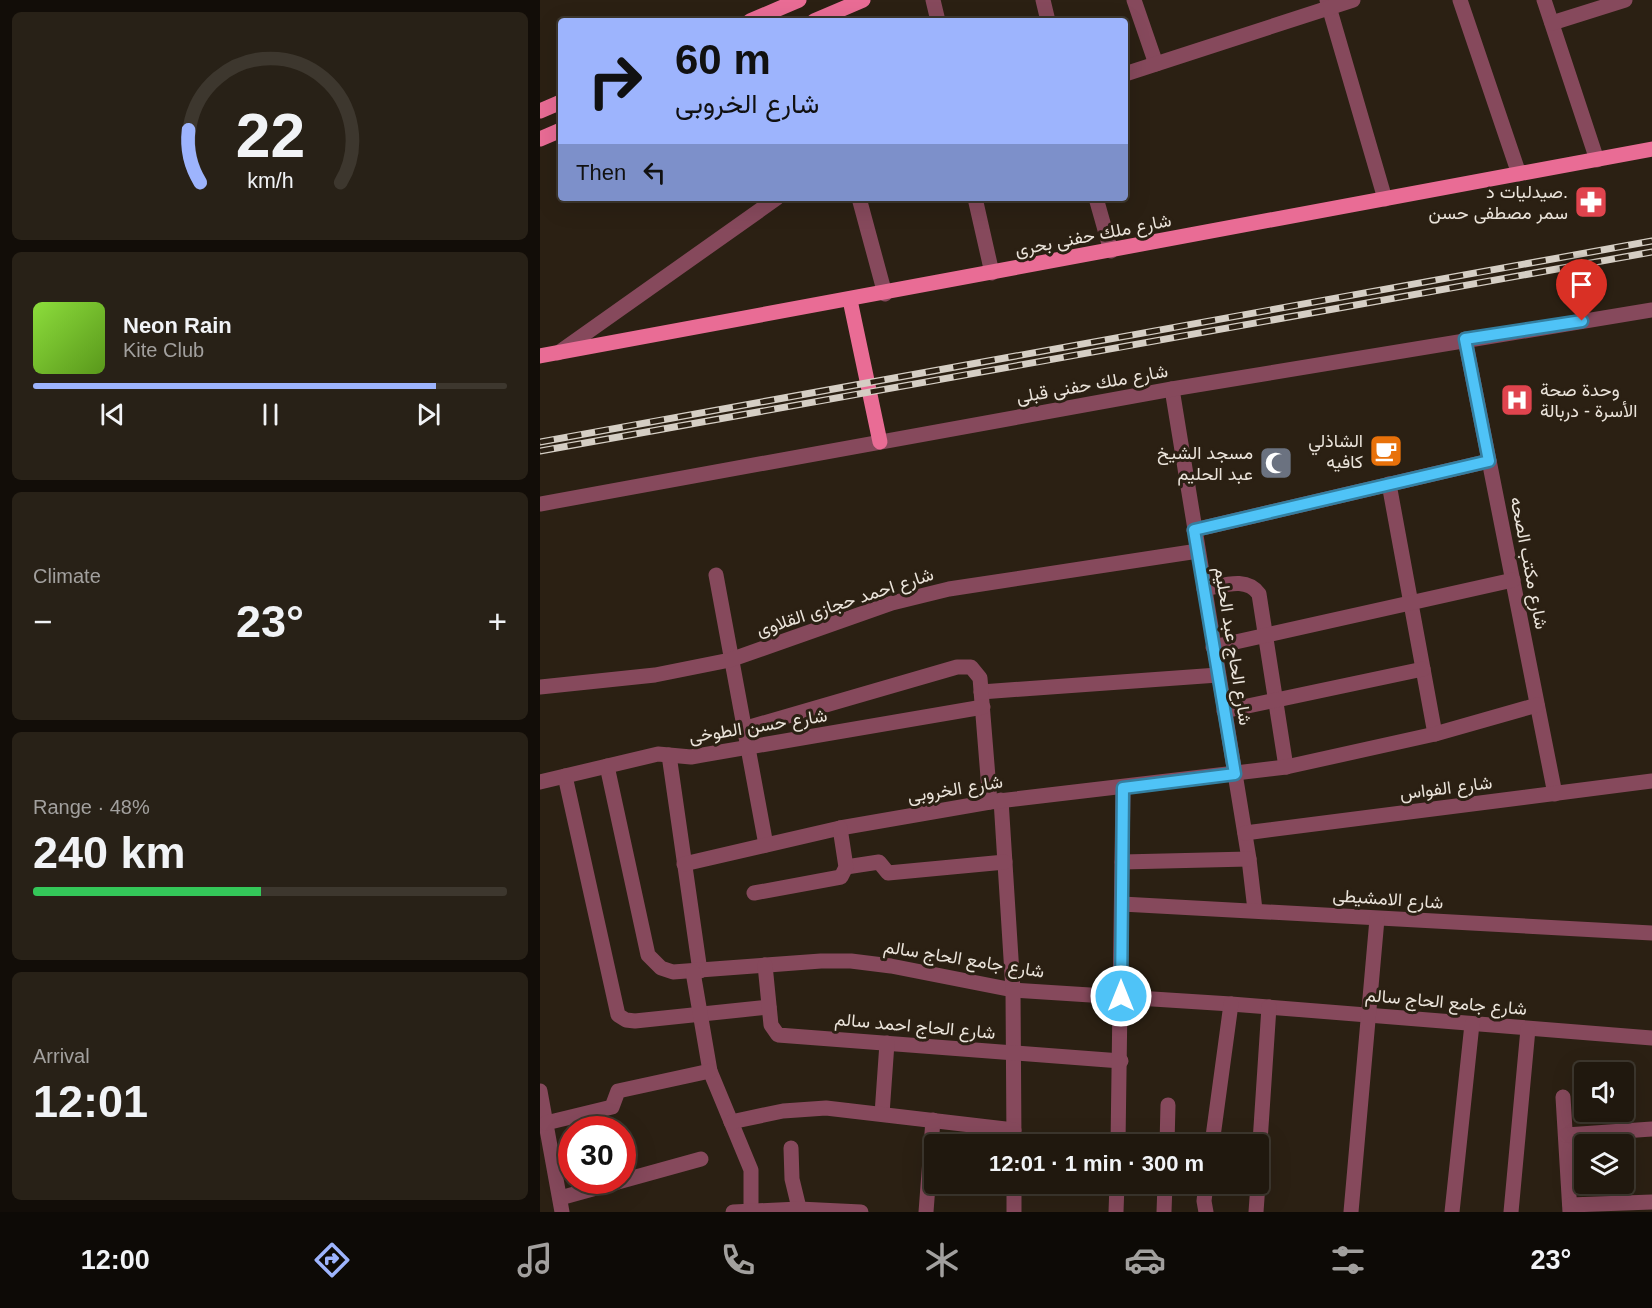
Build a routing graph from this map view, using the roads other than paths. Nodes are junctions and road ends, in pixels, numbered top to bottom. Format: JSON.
{"nodes":[{"id":1,"x":799,"y":0,"type":"edge"},
{"id":2,"x":863,"y":0,"type":"edge"},
{"id":3,"x":933,"y":0,"type":"edge"},
{"id":4,"x":1043,"y":0,"type":"edge"},
{"id":5,"x":1134,"y":0,"type":"edge"},
{"id":6,"x":1353,"y":0,"type":"edge"},
{"id":7,"x":1460,"y":0,"type":"edge"},
{"id":8,"x":1544,"y":0,"type":"edge"},
{"id":9,"x":1625,"y":0,"type":"edge"},
{"id":10,"x":1328,"y":4,"type":"edge"},
{"id":11,"x":757,"y":18,"type":"edge"},
{"id":12,"x":821,"y":18,"type":"edge"},
{"id":13,"x":937,"y":18,"type":"edge"},
{"id":14,"x":1047,"y":18,"type":"edge"},
{"id":15,"x":1552,"y":23,"type":"junction"},
{"id":16,"x":1156,"y":64,"type":"junction"},
{"id":17,"x":1128,"y":73,"type":"edge"},
{"id":18,"x":558,"y":103,"type":"edge"},
{"id":19,"x":540,"y":111,"type":"edge"},
{"id":20,"x":558,"y":131,"type":"edge"},
{"id":21,"x":540,"y":139,"type":"edge"},
{"id":22,"x":1652,"y":149,"type":"edge"},
{"id":23,"x":1596,"y":160,"type":"junction"},
{"id":24,"x":1519,"y":174,"type":"junction"},
{"id":25,"x":1385,"y":199,"type":"junction"},
{"id":26,"x":773,"y":201,"type":"edge"},
{"id":27,"x":860,"y":201,"type":"edge"},
{"id":28,"x":976,"y":201,"type":"edge"},
{"id":29,"x":1097,"y":201,"type":"edge"},
{"id":30,"x":1111,"y":251,"type":"junction"},
{"id":31,"x":992,"y":273,"type":"junction"},
{"id":32,"x":885,"y":294,"type":"junction"},
{"id":33,"x":850,"y":300,"type":"junction"},
{"id":34,"x":1652,"y":310,"type":"edge"},
{"id":35,"x":1465,"y":339,"type":"junction"},
{"id":36,"x":558,"y":353,"type":"junction"},
{"id":37,"x":540,"y":356,"type":"edge"},
{"id":38,"x":1172,"y":389,"type":"junction"},
{"id":39,"x":880,"y":442,"type":"junction"},
{"id":40,"x":1489,"y":461,"type":"junction"},
{"id":41,"x":1389,"y":484,"type":"junction"},
{"id":42,"x":540,"y":504,"type":"edge"},
{"id":43,"x":1194,"y":530,"type":"junction"},
{"id":44,"x":1198,"y":551,"type":"junction"},
{"id":45,"x":716,"y":575,"type":"dead end"},
{"id":46,"x":1513,"y":580,"type":"junction"},
{"id":47,"x":1204,"y":589,"type":"junction"},
{"id":48,"x":1411,"y":603,"type":"junction"},
{"id":49,"x":1266,"y":636,"type":"junction"},
{"id":50,"x":1213,"y":647,"type":"junction"},
{"id":51,"x":730,"y":660,"type":"junction"},
{"id":52,"x":1423,"y":669,"type":"junction"},
{"id":53,"x":1218,"y":675,"type":"junction"},
{"id":54,"x":540,"y":687,"type":"edge"},
{"id":55,"x":982,"y":700,"type":"junction"},
{"id":56,"x":1276,"y":700,"type":"junction"},
{"id":57,"x":1538,"y":705,"type":"junction"},
{"id":58,"x":1224,"y":711,"type":"junction"},
{"id":59,"x":743,"y":729,"type":"junction"},
{"id":60,"x":1435,"y":734,"type":"junction"},
{"id":61,"x":747,"y":749,"type":"junction"},
{"id":62,"x":669,"y":755,"type":"junction"},
{"id":63,"x":607,"y":766,"type":"junction"},
{"id":64,"x":1286,"y":767,"type":"junction"},
{"id":65,"x":1235,"y":774,"type":"junction"},
{"id":66,"x":565,"y":776,"type":"junction"},
{"id":67,"x":1652,"y":781,"type":"edge"},
{"id":68,"x":540,"y":782,"type":"edge"},
{"id":69,"x":1123,"y":788,"type":"junction"},
{"id":70,"x":1555,"y":794,"type":"junction"},
{"id":71,"x":995,"y":801,"type":"junction"},
{"id":72,"x":840,"y":828,"type":"junction"},
{"id":73,"x":1245,"y":833,"type":"junction"},
{"id":74,"x":766,"y":845,"type":"junction"},
{"id":75,"x":1250,"y":859,"type":"junction"},
{"id":76,"x":1005,"y":862,"type":"junction"},
{"id":77,"x":1122,"y":862,"type":"junction"},
{"id":78,"x":684,"y":864,"type":"junction"},
{"id":79,"x":846,"y":867,"type":"junction"},
{"id":80,"x":754,"y":893,"type":"dead end"},
{"id":81,"x":1122,"y":904,"type":"junction"},
{"id":82,"x":1255,"y":910,"type":"junction"},
{"id":83,"x":1377,"y":919,"type":"junction"},
{"id":84,"x":1652,"y":933,"type":"edge"},
{"id":85,"x":765,"y":966,"type":"junction"},
{"id":86,"x":696,"y":971,"type":"junction"},
{"id":87,"x":1013,"y":990,"type":"junction"},
{"id":88,"x":1121,"y":996,"type":"junction"},
{"id":89,"x":1231,"y":1004,"type":"junction"},
{"id":90,"x":769,"y":1007,"type":"junction"},
{"id":91,"x":1269,"y":1007,"type":"junction"},
{"id":92,"x":700,"y":1014,"type":"junction"},
{"id":93,"x":1368,"y":1015,"type":"junction"},
{"id":94,"x":1472,"y":1024,"type":"junction"},
{"id":95,"x":1528,"y":1029,"type":"junction"},
{"id":96,"x":1652,"y":1038,"type":"edge"},
{"id":97,"x":887,"y":1043,"type":"junction"},
{"id":98,"x":1014,"y":1053,"type":"junction"},
{"id":99,"x":1121,"y":1061,"type":"junction"},
{"id":100,"x":710,"y":1071,"type":"junction"},
{"id":101,"x":540,"y":1092,"type":"edge"},
{"id":102,"x":1563,"y":1097,"type":"dead end"},
{"id":103,"x":1168,"y":1105,"type":"dead end"},
{"id":104,"x":882,"y":1114,"type":"junction"},
{"id":105,"x":933,"y":1120,"type":"junction"},
{"id":106,"x":731,"y":1122,"type":"junction"},
{"id":107,"x":546,"y":1123,"type":"junction"},
{"id":108,"x":1652,"y":1129,"type":"edge"},
{"id":109,"x":1000,"y":1134,"type":"edge"},
{"id":110,"x":1014,"y":1134,"type":"edge"},
{"id":111,"x":1118,"y":1134,"type":"edge"},
{"id":112,"x":1167,"y":1134,"type":"edge"},
{"id":113,"x":1213,"y":1134,"type":"edge"},
{"id":114,"x":1261,"y":1134,"type":"edge"},
{"id":115,"x":1566,"y":1136,"type":"junction"},
{"id":116,"x":791,"y":1148,"type":"dead end"},
{"id":117,"x":700,"y":1159,"type":"dead end"},
{"id":118,"x":1014,"y":1194,"type":"edge"},
{"id":119,"x":1117,"y":1194,"type":"edge"},
{"id":120,"x":1165,"y":1194,"type":"edge"},
{"id":121,"x":1257,"y":1194,"type":"edge"},
{"id":122,"x":1652,"y":1202,"type":"edge"},
{"id":123,"x":561,"y":1205,"type":"edge"},
{"id":124,"x":1570,"y":1209,"type":"edge"},
{"id":125,"x":751,"y":1210,"type":"junction"},
{"id":126,"x":800,"y":1211,"type":"edge"},
{"id":127,"x":733,"y":1212,"type":"edge"},
{"id":128,"x":861,"y":1212,"type":"edge"},
{"id":129,"x":926,"y":1212,"type":"edge"},
{"id":130,"x":1014,"y":1212,"type":"edge"},
{"id":131,"x":1116,"y":1212,"type":"edge"},
{"id":132,"x":1164,"y":1212,"type":"edge"},
{"id":133,"x":1256,"y":1212,"type":"edge"},
{"id":134,"x":1351,"y":1212,"type":"edge"},
{"id":135,"x":1452,"y":1212,"type":"edge"},
{"id":136,"x":1511,"y":1212,"type":"edge"}],
"edges":[{"from":1,"to":11,"type":"main road"},
{"from":2,"to":12,"type":"main road"},
{"from":3,"to":13,"type":"street"},
{"from":4,"to":14,"type":"street"},
{"from":5,"to":16,"type":"street"},
{"from":6,"to":10,"type":"street"},
{"from":7,"to":24,"type":"street"},
{"from":8,"to":15,"type":"street"},
{"from":9,"to":15,"type":"street"},
{"from":10,"to":16,"type":"street"},
{"from":10,"to":25,"type":"street"},
{"from":15,"to":23,"type":"street"},
{"from":16,"to":17,"type":"street"},
{"from":18,"to":19,"type":"main road"},
{"from":20,"to":21,"type":"main road"},
{"from":22,"to":23,"type":"main road","name":"شارع ملك حفنى بحرى"},
{"from":23,"to":24,"type":"main road","name":"شارع ملك حفنى بحرى"},
{"from":24,"to":25,"type":"main road","name":"شارع ملك حفنى بحرى"},
{"from":25,"to":30,"type":"main road","name":"شارع ملك حفنى بحرى"},
{"from":26,"to":36,"type":"street"},
{"from":27,"to":32,"type":"street"},
{"from":28,"to":31,"type":"street"},
{"from":29,"to":30,"type":"street"},
{"from":30,"to":31,"type":"main road","name":"شارع ملك حفنى بحرى"},
{"from":31,"to":32,"type":"main road","name":"شارع ملك حفنى بحرى"},
{"from":32,"to":33,"type":"main road","name":"شارع ملك حفنى بحرى"},
{"from":33,"to":36,"type":"main road","name":"شارع ملك حفنى بحرى"},
{"from":33,"to":39,"type":"main road"},
{"from":34,"to":35,"type":"street","name":"شارع ملك حفنى قبلى"},
{"from":35,"to":38,"type":"street","name":"شارع ملك حفنى قبلى"},
{"from":35,"to":40,"type":"street","name":"شارع مكتب الصحه"},
{"from":36,"to":37,"type":"main road","name":"شارع ملك حفنى بحرى"},
{"from":38,"to":39,"type":"street","name":"شارع ملك حفنى قبلى"},
{"from":38,"to":43,"type":"street","name":"شارع الحاج عبد الحليم"},
{"from":39,"to":42,"type":"street","name":"شارع ملك حفنى قبلى"},
{"from":40,"to":41,"type":"street"},
{"from":40,"to":46,"type":"street","name":"شارع مكتب الصحه"},
{"from":41,"to":43,"type":"street"},
{"from":41,"to":48,"type":"street"},
{"from":43,"to":44,"type":"street","name":"شارع الحاج عبد الحليم"},
{"from":44,"to":47,"type":"street","name":"شارع الحاج عبد الحليم"},
{"from":44,"to":51,"type":"street","name":"شارع احمد حجازى القلاوى"},
{"from":45,"to":51,"type":"street"},
{"from":46,"to":48,"type":"street"},
{"from":46,"to":57,"type":"street","name":"شارع مكتب الصحه"},
{"from":47,"to":49,"type":"street"},
{"from":47,"to":50,"type":"street","name":"شارع الحاج عبد الحليم"},
{"from":48,"to":49,"type":"street"},
{"from":48,"to":52,"type":"street"},
{"from":49,"to":50,"type":"street"},
{"from":49,"to":56,"type":"street"},
{"from":50,"to":53,"type":"street","name":"شارع الحاج عبد الحليم"},
{"from":51,"to":54,"type":"street","name":"شارع احمد حجازى القلاوى"},
{"from":51,"to":59,"type":"street"},
{"from":52,"to":56,"type":"street"},
{"from":52,"to":60,"type":"street"},
{"from":53,"to":55,"type":"street","name":"شارع حسن الطوخى"},
{"from":53,"to":58,"type":"street","name":"شارع الحاج عبد الحليم"},
{"from":55,"to":59,"type":"street"},
{"from":55,"to":61,"type":"street","name":"شارع حسن الطوخى"},
{"from":55,"to":71,"type":"street"},
{"from":56,"to":58,"type":"street"},
{"from":56,"to":64,"type":"street"},
{"from":57,"to":60,"type":"street","name":"شارع الخروبى"},
{"from":57,"to":70,"type":"street","name":"شارع مكتب الصحه"},
{"from":58,"to":65,"type":"street","name":"شارع الحاج عبد الحليم"},
{"from":59,"to":61,"type":"street"},
{"from":60,"to":64,"type":"street","name":"شارع الخروبى"},
{"from":61,"to":62,"type":"street","name":"شارع حسن الطوخى"},
{"from":61,"to":74,"type":"street"},
{"from":62,"to":63,"type":"street","name":"شارع حسن الطوخى"},
{"from":62,"to":78,"type":"street"},
{"from":63,"to":66,"type":"street","name":"شارع حسن الطوخى"},
{"from":63,"to":86,"type":"street","name":"شارع جامع الحاج سالم"},
{"from":64,"to":65,"type":"street","name":"شارع الخروبى"},
{"from":65,"to":69,"type":"street","name":"شارع الخروبى"},
{"from":65,"to":73,"type":"street","name":"شارع الحاج عبد الحليم"},
{"from":66,"to":68,"type":"street","name":"شارع حسن الطوخى"},
{"from":66,"to":92,"type":"street"},
{"from":67,"to":70,"type":"street","name":"شارع الفواس"},
{"from":69,"to":71,"type":"street","name":"شارع الخروبى"},
{"from":69,"to":77,"type":"street"},
{"from":70,"to":73,"type":"street","name":"شارع الفواس"},
{"from":71,"to":72,"type":"street","name":"شارع الخروبى"},
{"from":71,"to":76,"type":"street"},
{"from":72,"to":74,"type":"street","name":"شارع الخروبى"},
{"from":72,"to":79,"type":"street"},
{"from":73,"to":75,"type":"street","name":"شارع الحاج عبد الحليم"},
{"from":74,"to":78,"type":"street","name":"شارع الخروبى"},
{"from":75,"to":77,"type":"street"},
{"from":75,"to":82,"type":"street","name":"شارع الحاج عبد الحليم"},
{"from":76,"to":79,"type":"street"},
{"from":76,"to":87,"type":"street"},
{"from":77,"to":81,"type":"street"},
{"from":78,"to":86,"type":"street"},
{"from":79,"to":80,"type":"street"},
{"from":81,"to":82,"type":"street","name":"شارع الامشيطى"},
{"from":81,"to":88,"type":"street"},
{"from":82,"to":83,"type":"street","name":"شارع الامشيطى"},
{"from":83,"to":84,"type":"street","name":"شارع الامشيطى"},
{"from":83,"to":93,"type":"street"},
{"from":85,"to":86,"type":"street","name":"شارع جامع الحاج سالم"},
{"from":85,"to":87,"type":"street","name":"شارع جامع الحاج سالم"},
{"from":85,"to":90,"type":"street","name":"شارع الحاج احمد سالم"},
{"from":86,"to":92,"type":"street"},
{"from":87,"to":88,"type":"street","name":"شارع جامع الحاج سالم"},
{"from":87,"to":98,"type":"street"},
{"from":88,"to":89,"type":"street","name":"شارع جامع الحاج سالم"},
{"from":88,"to":99,"type":"street"},
{"from":89,"to":91,"type":"street","name":"شارع جامع الحاج سالم"},
{"from":89,"to":113,"type":"street"},
{"from":90,"to":92,"type":"street"},
{"from":90,"to":97,"type":"street","name":"شارع الحاج احمد سالم"},
{"from":91,"to":93,"type":"street","name":"شارع جامع الحاج سالم"},
{"from":91,"to":114,"type":"street"},
{"from":92,"to":100,"type":"street"},
{"from":93,"to":94,"type":"street","name":"شارع جامع الحاج سالم"},
{"from":93,"to":134,"type":"street"},
{"from":94,"to":95,"type":"street","name":"شارع جامع الحاج سالم"},
{"from":94,"to":135,"type":"street"},
{"from":95,"to":96,"type":"street","name":"شارع جامع الحاج سالم"},
{"from":95,"to":136,"type":"street"},
{"from":97,"to":98,"type":"street","name":"شارع الحاج احمد سالم"},
{"from":97,"to":104,"type":"street"},
{"from":98,"to":99,"type":"street","name":"شارع الحاج احمد سالم"},
{"from":98,"to":110,"type":"street"},
{"from":99,"to":111,"type":"street"},
{"from":100,"to":106,"type":"street"},
{"from":100,"to":107,"type":"street"},
{"from":101,"to":107,"type":"street"},
{"from":102,"to":115,"type":"street"},
{"from":103,"to":112,"type":"street"},
{"from":104,"to":105,"type":"street"},
{"from":104,"to":106,"type":"street"},
{"from":105,"to":109,"type":"street"},
{"from":105,"to":129,"type":"street"},
{"from":106,"to":125,"type":"street"},
{"from":107,"to":123,"type":"street"},
{"from":108,"to":115,"type":"street"},
{"from":115,"to":124,"type":"street"},
{"from":116,"to":126,"type":"street"},
{"from":117,"to":123,"type":"street"},
{"from":118,"to":130,"type":"street"},
{"from":119,"to":131,"type":"street"},
{"from":120,"to":132,"type":"street"},
{"from":121,"to":133,"type":"street"},
{"from":122,"to":124,"type":"street"},
{"from":125,"to":126,"type":"street"},
{"from":125,"to":127,"type":"street"},
{"from":126,"to":128,"type":"street"}]}
